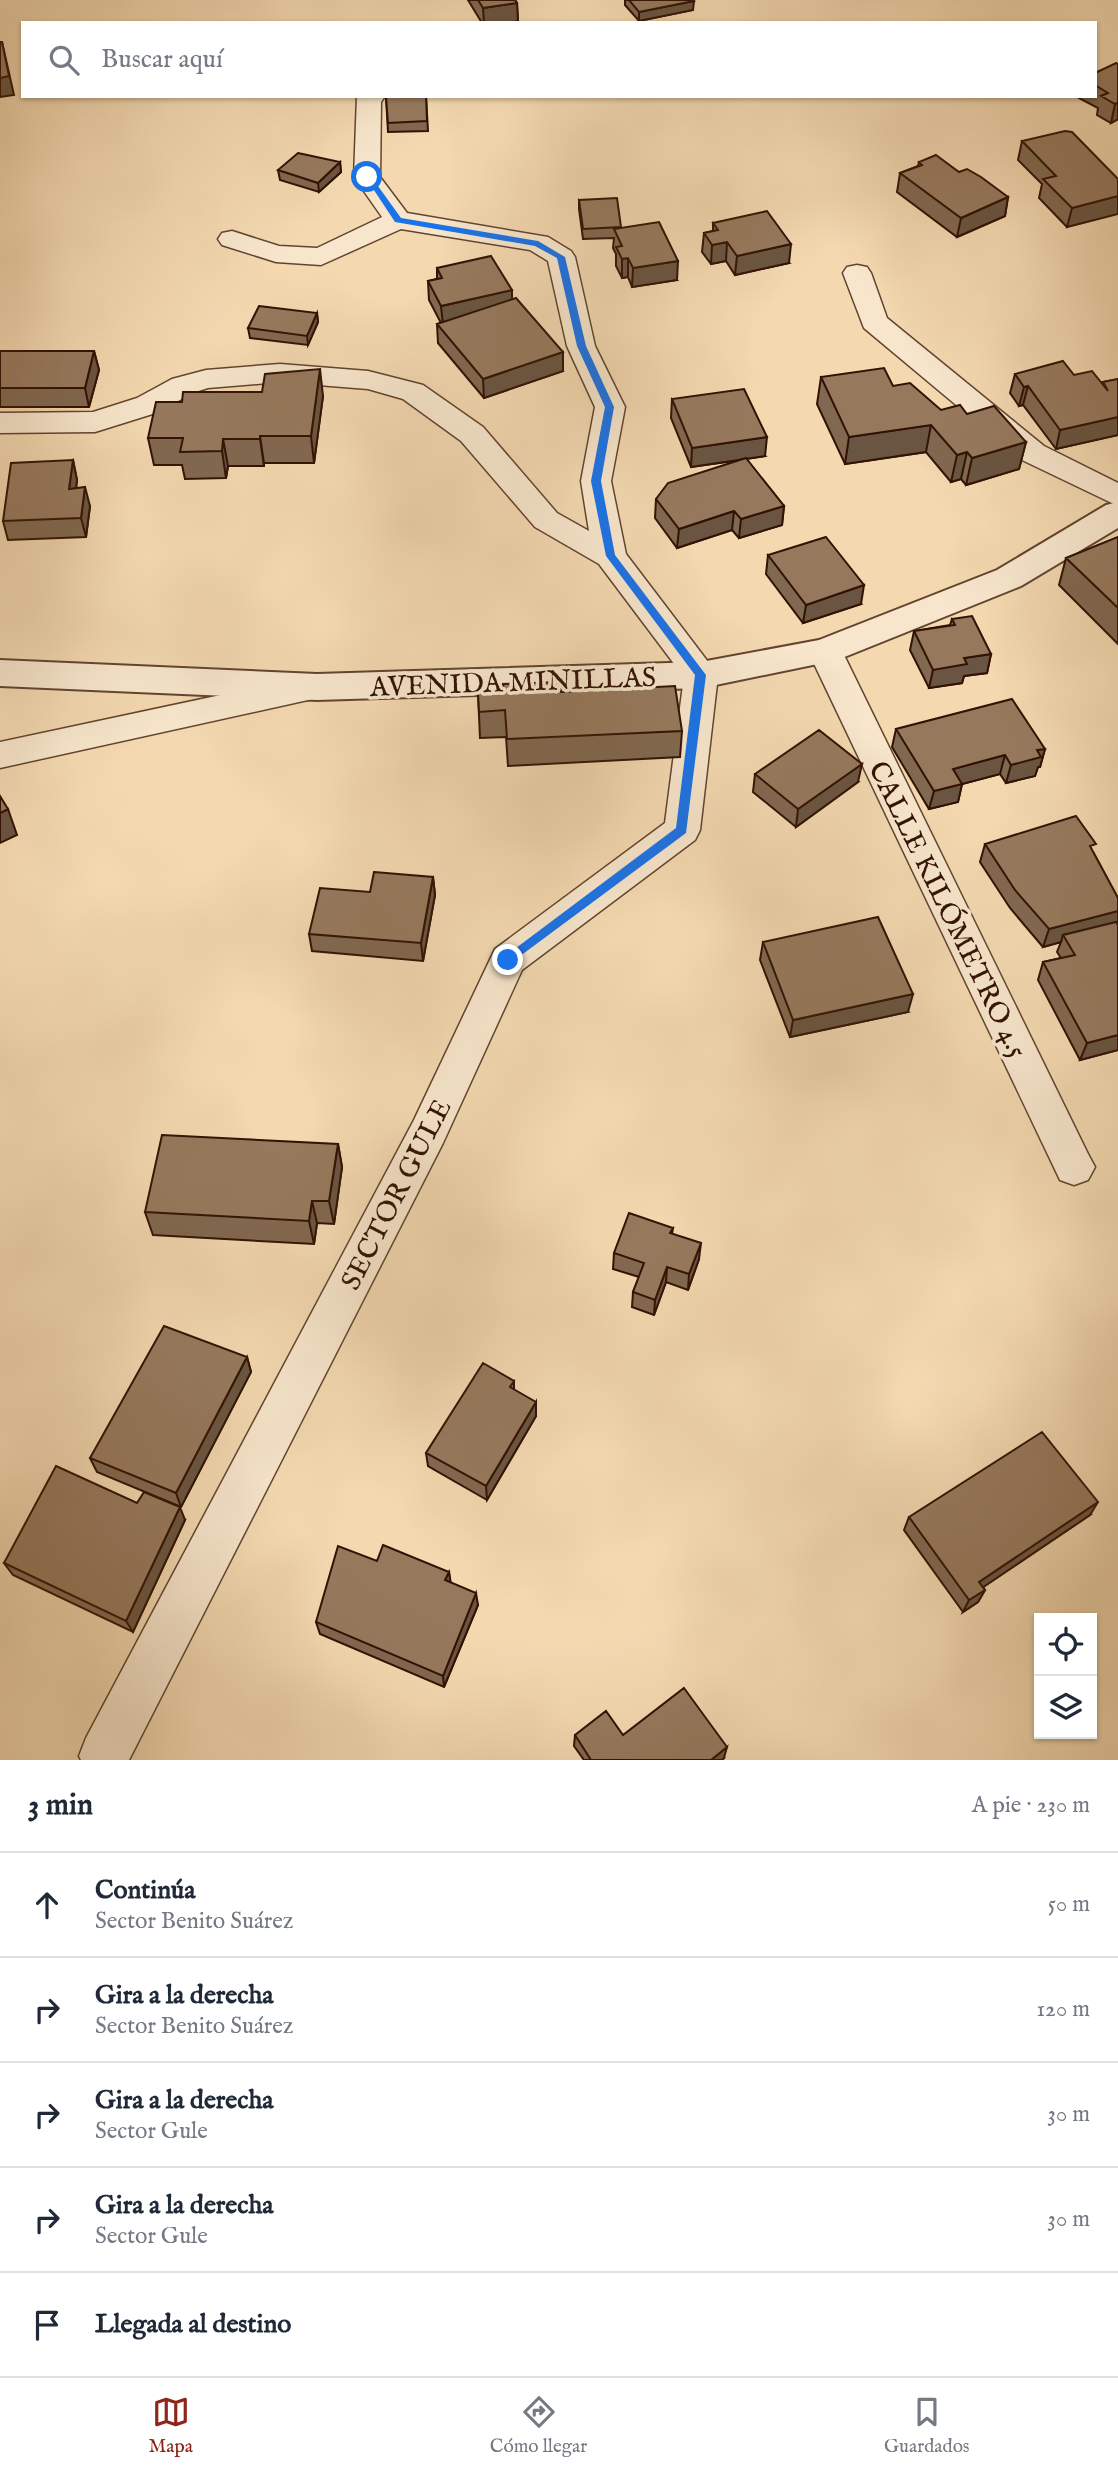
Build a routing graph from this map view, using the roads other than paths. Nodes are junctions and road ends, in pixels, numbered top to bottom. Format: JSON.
{"nodes":[{"id":1,"x":370,"y":98,"type":"edge"},
{"id":2,"x":398,"y":220,"type":"junction"},
{"id":3,"x":232,"y":239,"type":"dead end"},
{"id":4,"x":857,"y":273,"type":"dead end"},
{"id":5,"x":0,"y":423,"type":"edge"},
{"id":6,"x":1118,"y":496,"type":"edge"},
{"id":7,"x":1118,"y":513,"type":"edge"},
{"id":8,"x":611,"y":556,"type":"junction"},
{"id":9,"x":825,"y":652,"type":"junction"},
{"id":10,"x":0,"y":673,"type":"edge"},
{"id":11,"x":701,"y":675,"type":"junction"},
{"id":12,"x":317,"y":687,"type":"junction"},
{"id":13,"x":0,"y":755,"type":"edge"},
{"id":14,"x":1074,"y":1167,"type":"dead end"},
{"id":15,"x":104,"y":1756,"type":"dead end"}],
"edges":[{"from":1,"to":2,"type":"street"},
{"from":2,"to":3,"type":"street"},
{"from":2,"to":8,"type":"street"},
{"from":4,"to":6,"type":"street"},
{"from":5,"to":8,"type":"street"},
{"from":7,"to":9,"type":"street","name":"AVENIDA MINILLAS"},
{"from":8,"to":11,"type":"street"},
{"from":9,"to":11,"type":"street","name":"AVENIDA MINILLAS"},
{"from":9,"to":14,"type":"street","name":"CALLE KILÓMETRO 4.5"},
{"from":10,"to":12,"type":"street","name":"AVENIDA MINILLAS"},
{"from":11,"to":12,"type":"street","name":"AVENIDA MINILLAS"},
{"from":11,"to":15,"type":"street","name":"SECTOR GULE"},
{"from":12,"to":13,"type":"street"}]}
